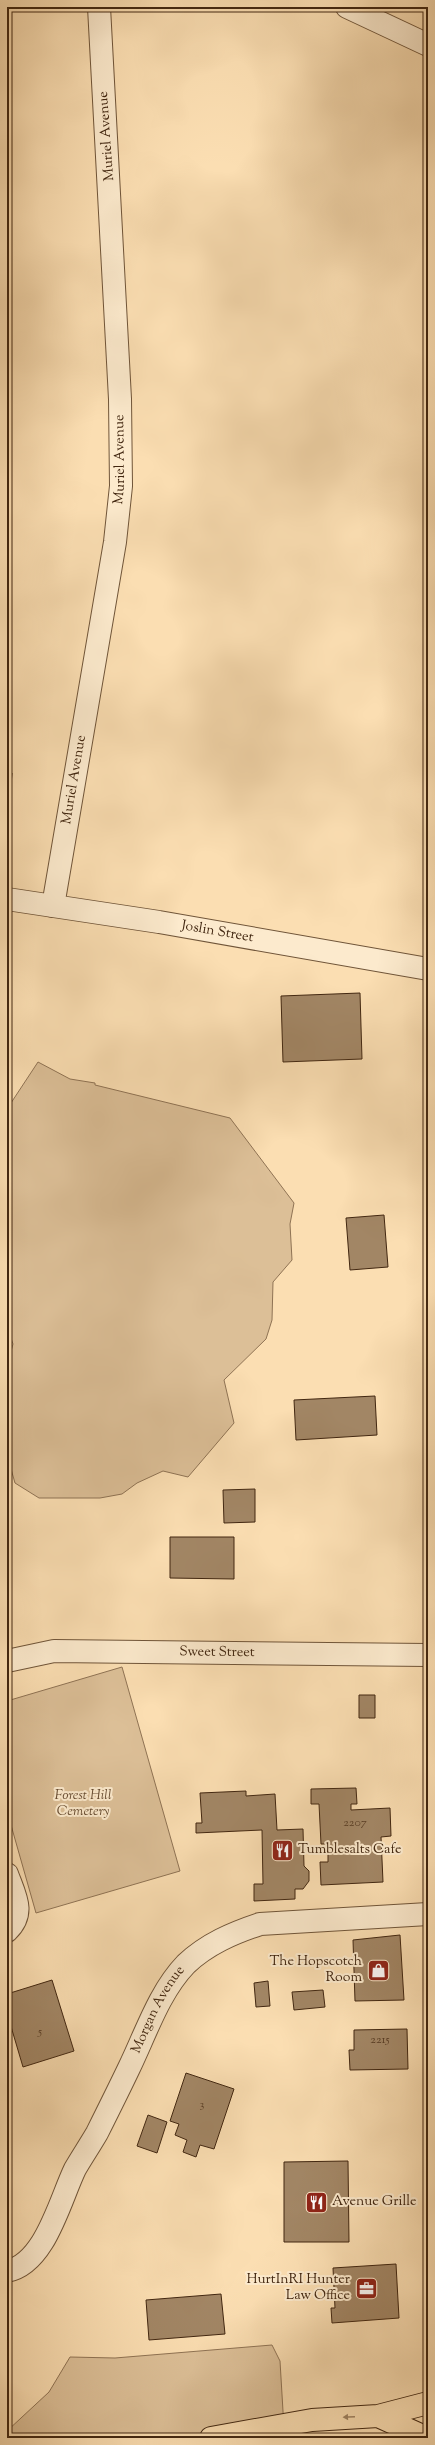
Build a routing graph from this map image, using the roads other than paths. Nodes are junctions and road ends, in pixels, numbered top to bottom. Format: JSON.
{"nodes":[{"id":1,"x":99,"y":7,"type":"edge"},
{"id":2,"x":347,"y":7,"type":"edge"},
{"id":3,"x":428,"y":45,"type":"edge"},
{"id":4,"x":7,"y":899,"type":"edge"},
{"id":5,"x":53,"y":906,"type":"junction"},
{"id":6,"x":428,"y":969,"type":"edge"},
{"id":7,"x":428,"y":1655,"type":"edge"},
{"id":8,"x":7,"y":1661,"type":"edge"},
{"id":9,"x":7,"y":1874,"type":"edge"},
{"id":10,"x":428,"y":1914,"type":"edge"},
{"id":11,"x":11,"y":1927,"type":"edge"},
{"id":12,"x":7,"y":2271,"type":"edge"},
{"id":13,"x":428,"y":2403,"type":"edge"},
{"id":14,"x":378,"y":2416,"type":"junction"},
{"id":15,"x":211,"y":2438,"type":"edge"},
{"id":16,"x":427,"y":2438,"type":"edge"}],
"edges":[{"from":1,"to":5,"type":"street","name":"Muriel Avenue"},
{"from":2,"to":3,"type":"street"},
{"from":4,"to":5,"type":"street","name":"Joslin Street"},
{"from":5,"to":6,"type":"street","name":"Joslin Street"},
{"from":7,"to":8,"type":"street","name":"Sweet Street"},
{"from":9,"to":11,"type":"street"},
{"from":10,"to":12,"type":"street","name":"Morgan Avenue"},
{"from":13,"to":14,"type":"main road"},
{"from":14,"to":15,"type":"main road","one_way":true},
{"from":14,"to":16,"type":"main road"}]}
